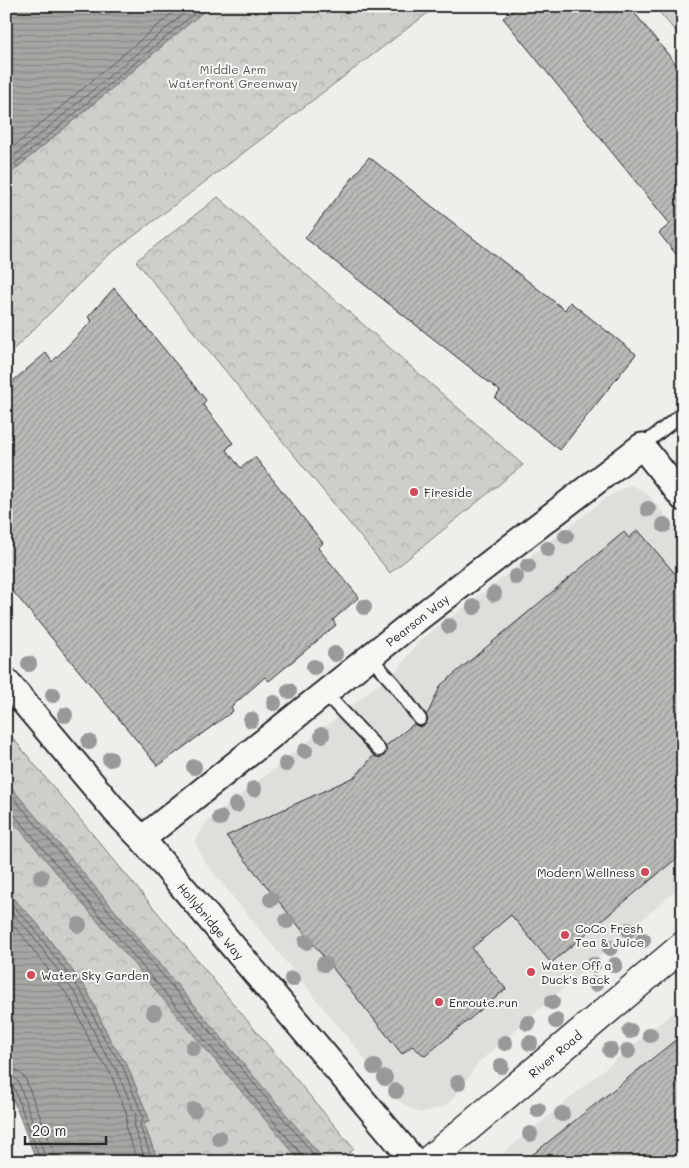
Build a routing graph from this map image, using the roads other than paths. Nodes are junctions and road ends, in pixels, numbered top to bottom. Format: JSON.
{"nodes":[{"id":1,"x":683,"y":413,"type":"edge"},
{"id":2,"x":642,"y":446,"type":"junction"},
{"id":3,"x":683,"y":498,"type":"edge"},
{"id":4,"x":370,"y":657,"type":"junction"},
{"id":5,"x":6,"y":681,"type":"edge"},
{"id":6,"x":325,"y":694,"type":"junction"},
{"id":7,"x":420,"y":719,"type":"dead end"},
{"id":8,"x":380,"y":750,"type":"dead end"},
{"id":9,"x":142,"y":839,"type":"junction"},
{"id":10,"x":683,"y":946,"type":"edge"},
{"id":11,"x":415,"y":1162,"type":"edge"},
{"id":12,"x":427,"y":1162,"type":"edge"}],
"edges":[{"from":1,"to":2,"type":"lane"},
{"from":2,"to":3,"type":"street"},
{"from":2,"to":4,"type":"street","name":"Pearson Way"},
{"from":4,"to":6,"type":"street","name":"Pearson Way"},
{"from":4,"to":7,"type":"lane"},
{"from":5,"to":9,"type":"street","name":"Hollybridge Way"},
{"from":6,"to":8,"type":"lane"},
{"from":6,"to":9,"type":"street","name":"Pearson Way"},
{"from":9,"to":11,"type":"street","name":"Hollybridge Way"},
{"from":10,"to":12,"type":"street","name":"River Road"}]}
